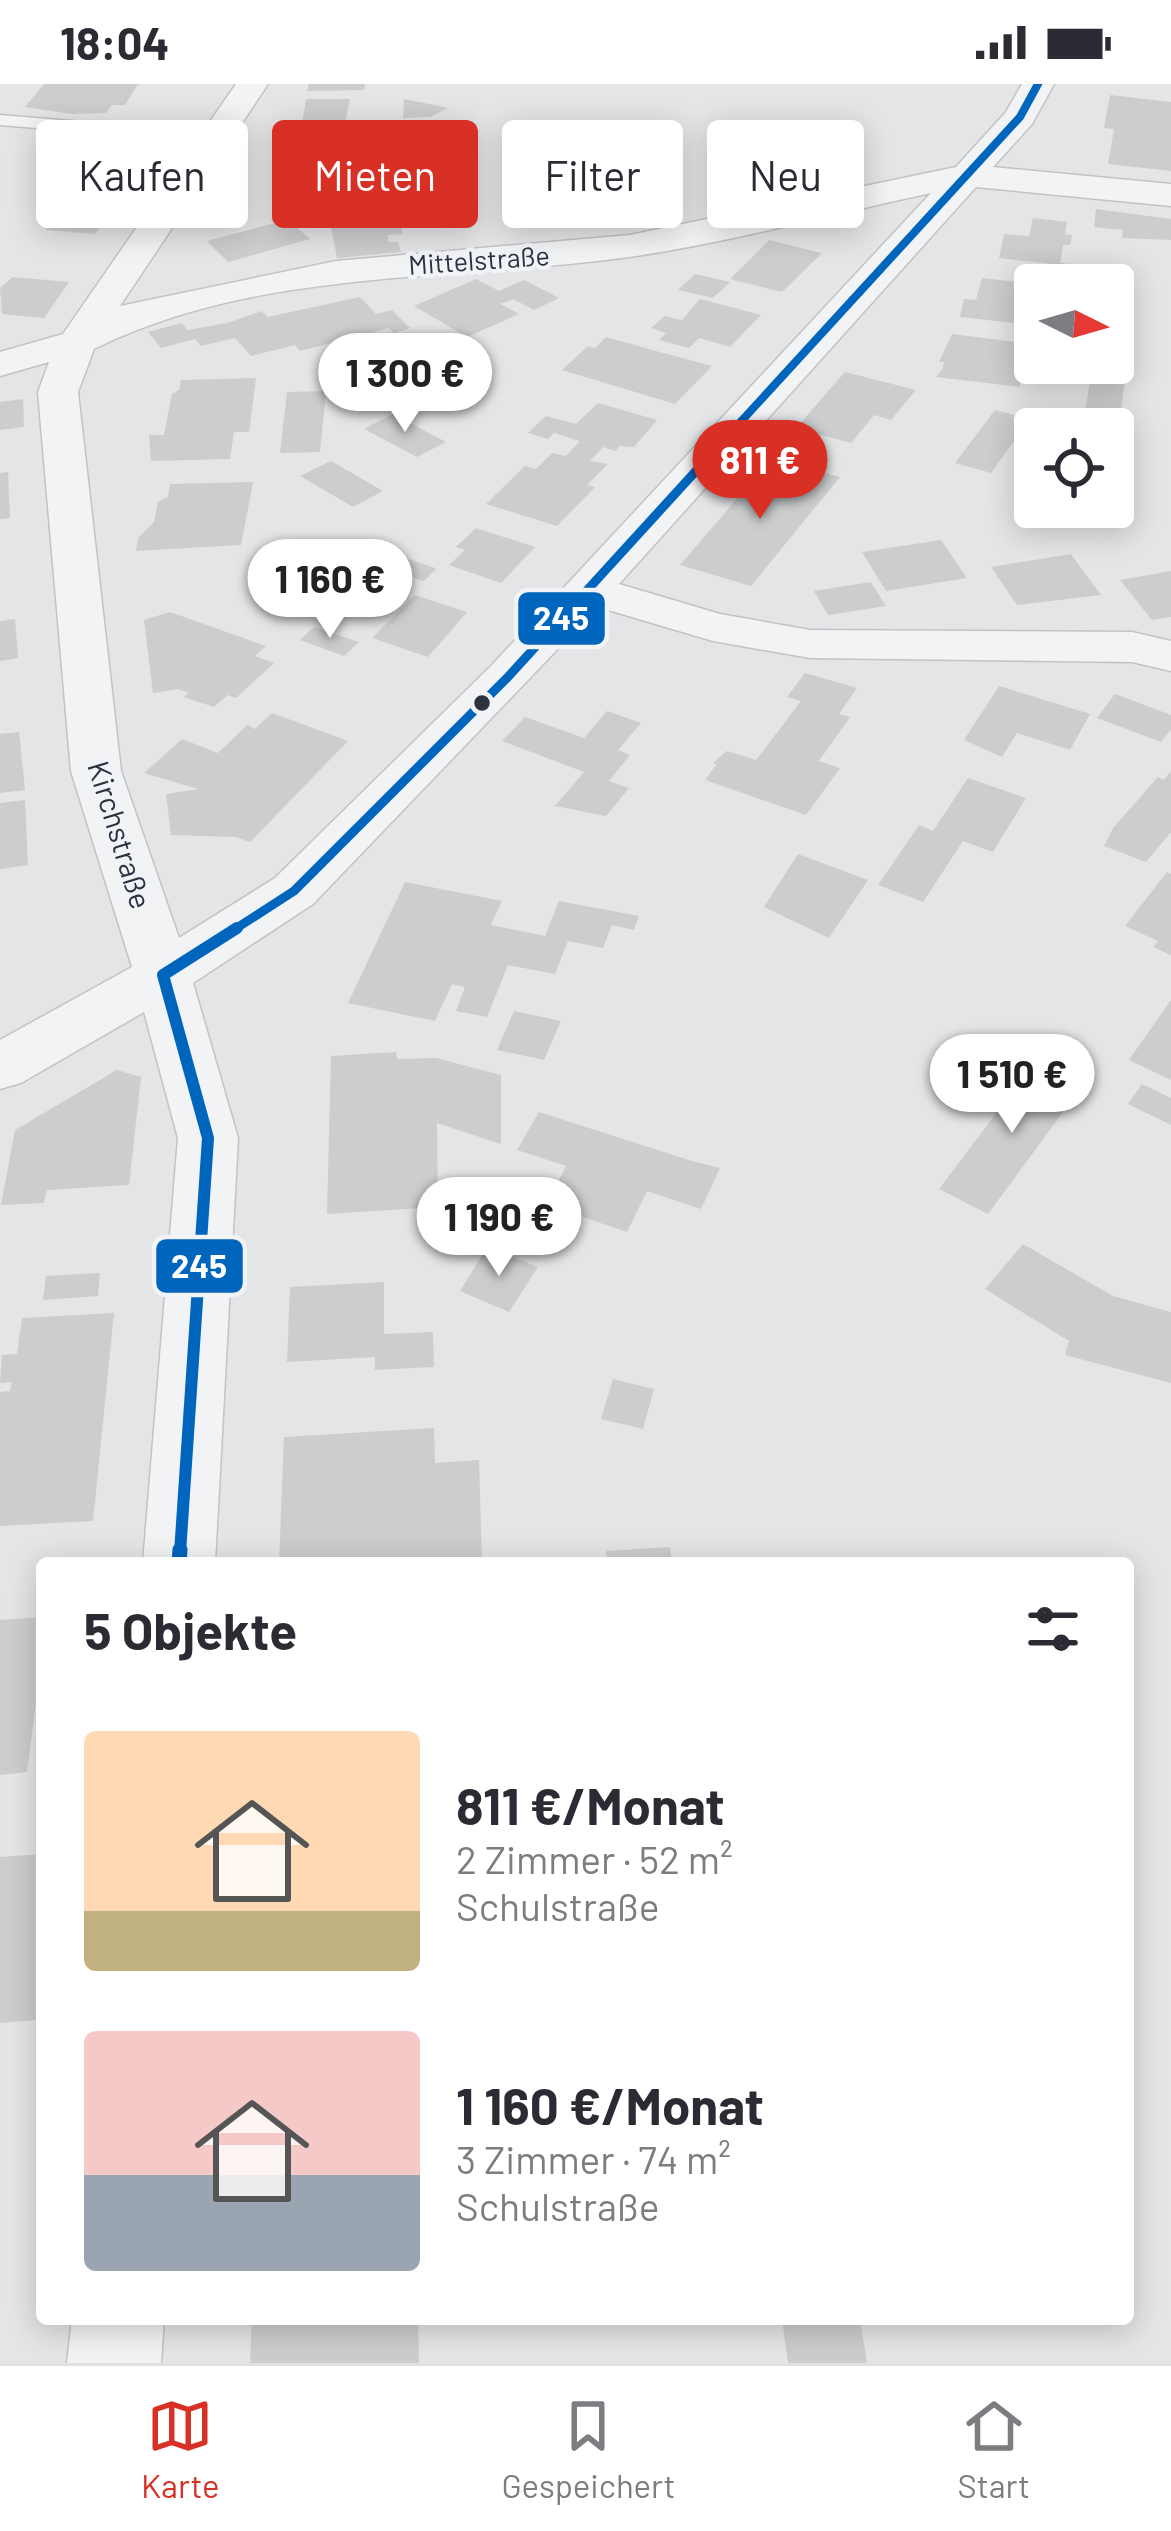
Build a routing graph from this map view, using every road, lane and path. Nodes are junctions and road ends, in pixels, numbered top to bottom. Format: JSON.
{"nodes":[{"id":1,"x":253,"y":84,"type":"edge"},
{"id":2,"x":1038,"y":84,"type":"edge"},
{"id":3,"x":0,"y":120,"type":"edge"},
{"id":4,"x":228,"y":120,"type":"edge"},
{"id":5,"x":36,"y":123,"type":"edge"},
{"id":6,"x":965,"y":175,"type":"junction"},
{"id":7,"x":1171,"y":195,"type":"edge"},
{"id":8,"x":154,"y":228,"type":"edge"},
{"id":9,"x":77,"y":342,"type":"junction"},
{"id":10,"x":0,"y":364,"type":"edge"},
{"id":11,"x":588,"y":589,"type":"junction"},
{"id":12,"x":1171,"y":656,"type":"edge"},
{"id":13,"x":163,"y":975,"type":"junction"},
{"id":14,"x":0,"y":1067,"type":"edge"},
{"id":15,"x":179,"y":1557,"type":"edge"},
{"id":16,"x":117,"y":2325,"type":"edge"},
{"id":17,"x":114,"y":2363,"type":"edge"}],
"edges":[{"from":1,"to":4,"type":"street","name":"Kirchstraße"},
{"from":2,"to":6,"type":"street"},
{"from":3,"to":5,"type":"lane"},
{"from":6,"to":7,"type":"street","name":"Mittelstraße"},
{"from":6,"to":9,"type":"street","name":"Mittelstraße"},
{"from":6,"to":11,"type":"street"},
{"from":8,"to":9,"type":"street","name":"Kirchstraße"},
{"from":9,"to":10,"type":"street","name":"Mittelstraße"},
{"from":9,"to":13,"type":"street","name":"Kirchstraße"},
{"from":11,"to":12,"type":"street"},
{"from":11,"to":13,"type":"street"},
{"from":13,"to":14,"type":"street"},
{"from":13,"to":15,"type":"street","name":"Kirchstraße"},
{"from":16,"to":17,"type":"street"}]}
